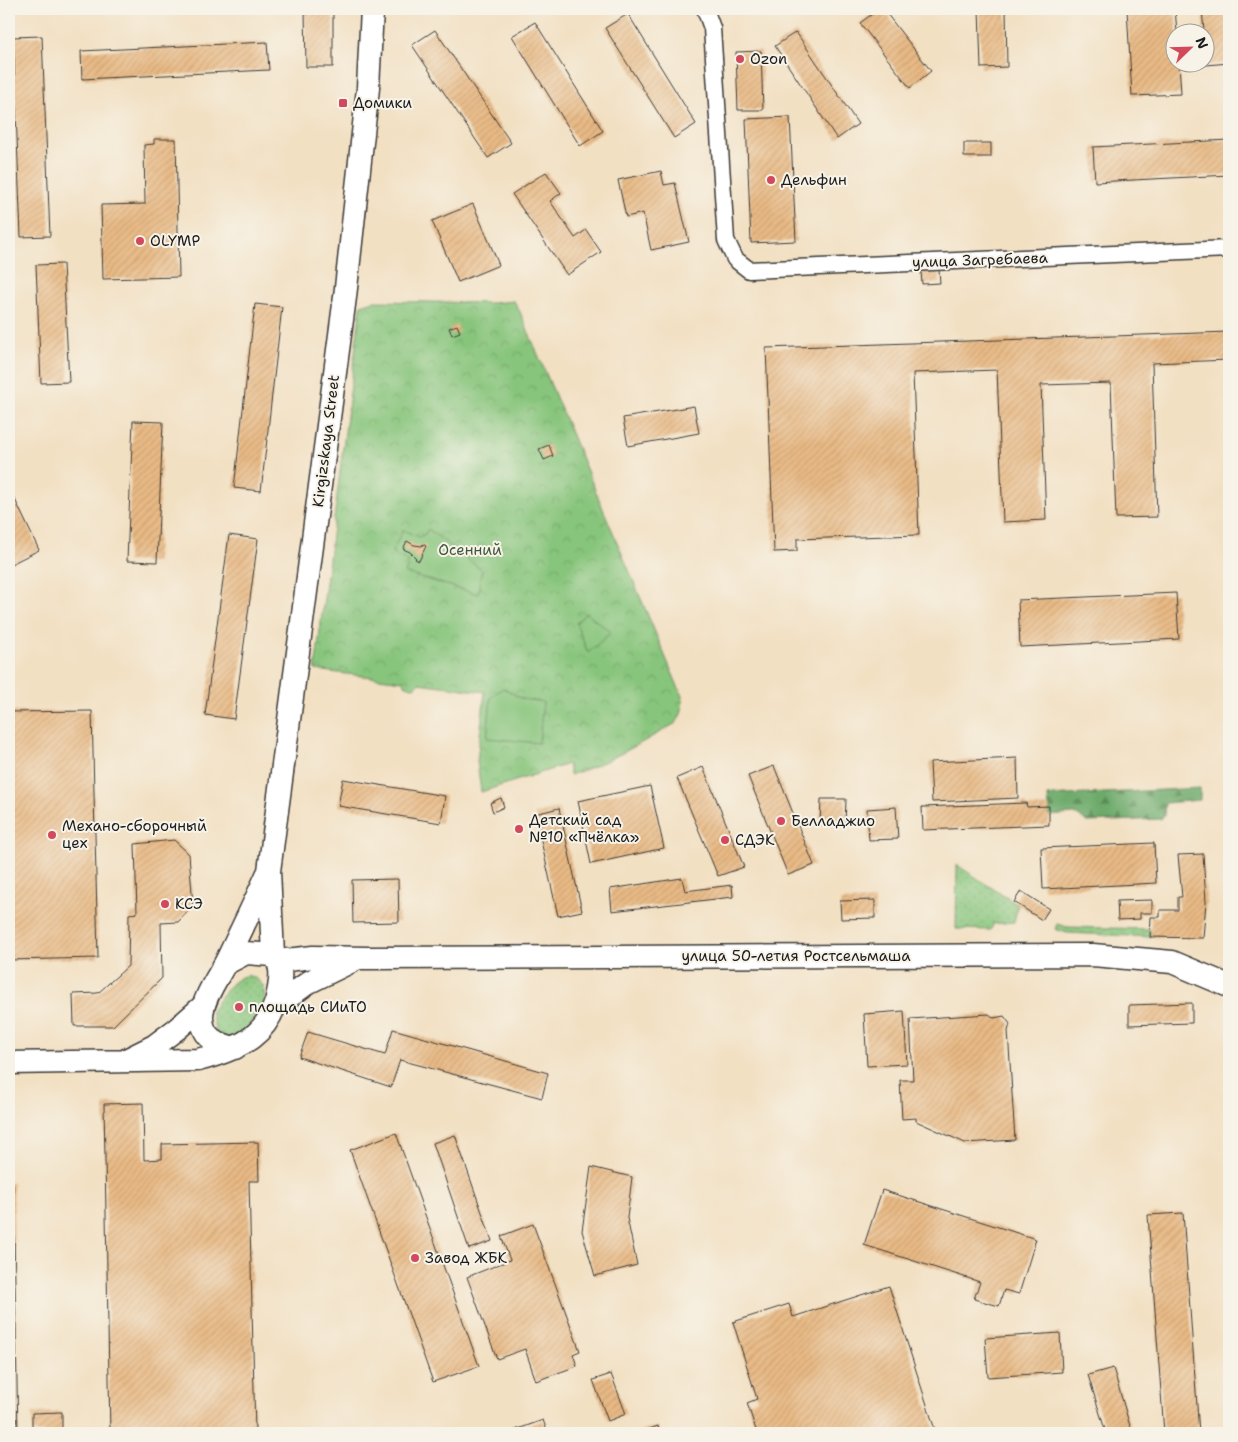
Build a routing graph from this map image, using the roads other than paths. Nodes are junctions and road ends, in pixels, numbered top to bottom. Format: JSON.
{"nodes":[{"id":1,"x":372,"y":9,"type":"edge"},
{"id":2,"x":705,"y":9,"type":"edge"},
{"id":3,"x":1229,"y":249,"type":"edge"},
{"id":4,"x":269,"y":872,"type":"junction"},
{"id":5,"x":276,"y":958,"type":"junction"},
{"id":6,"x":358,"y":958,"type":"junction"},
{"id":7,"x":225,"y":964,"type":"junction"},
{"id":8,"x":1229,"y":986,"type":"edge"},
{"id":9,"x":202,"y":1007,"type":"junction"},
{"id":10,"x":275,"y":1007,"type":"junction"},
{"id":11,"x":235,"y":1048,"type":"junction"},
{"id":12,"x":123,"y":1062,"type":"junction"},
{"id":13,"x":9,"y":1063,"type":"edge"}],
"edges":[{"from":1,"to":4,"type":"main road","name":"Kirgizskaya Street"},
{"from":2,"to":3,"type":"street","name":"улица Загребаева"},
{"from":4,"to":5,"type":"main road"},
{"from":4,"to":7,"type":"main road"},
{"from":5,"to":6,"type":"main road","name":"улица 50-летия Ростсельмаша"},
{"from":5,"to":7,"type":"main road"},
{"from":5,"to":10,"type":"main road"},
{"from":6,"to":8,"type":"main road","name":"улица 50-летия Ростсельмаша"},
{"from":6,"to":10,"type":"main road"},
{"from":7,"to":9,"type":"main road"},
{"from":9,"to":11,"type":"main road"},
{"from":9,"to":12,"type":"main road"},
{"from":10,"to":11,"type":"main road"},
{"from":11,"to":12,"type":"main road"},
{"from":12,"to":13,"type":"main road"}]}
